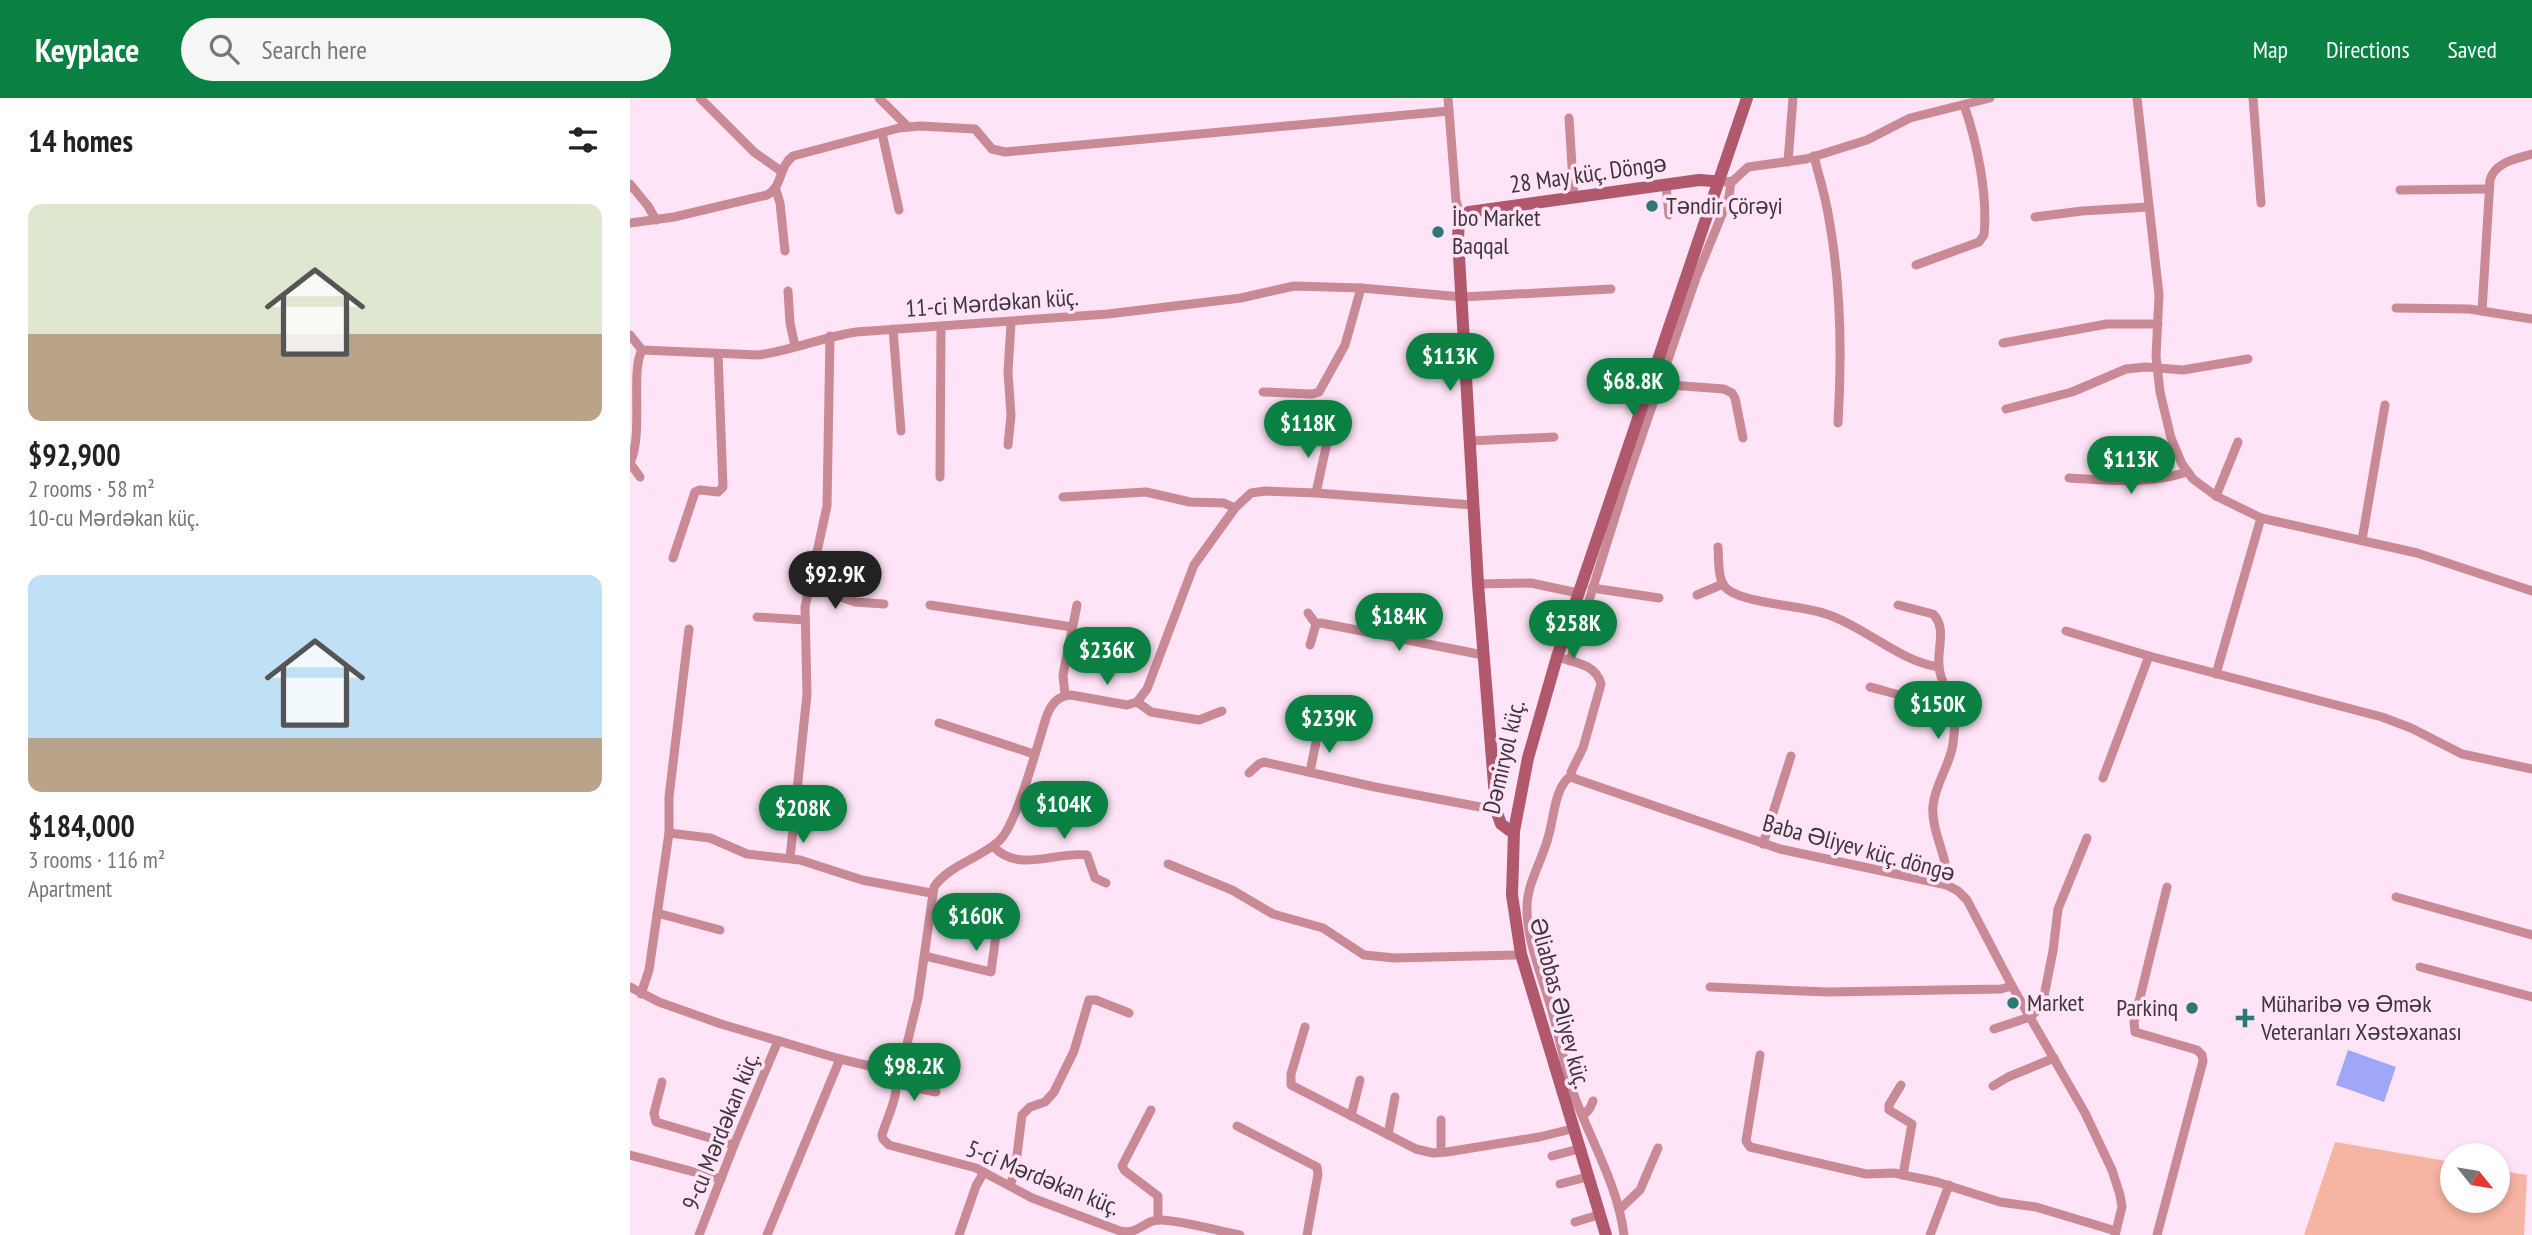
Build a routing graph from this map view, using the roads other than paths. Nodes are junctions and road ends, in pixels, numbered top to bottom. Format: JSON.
{"nodes":[{"id":1,"x":700,"y":98,"type":"edge"},
{"id":2,"x":880,"y":98,"type":"edge"},
{"id":3,"x":1448,"y":98,"type":"edge"},
{"id":4,"x":1744,"y":98,"type":"edge"},
{"id":5,"x":1793,"y":98,"type":"edge"},
{"id":6,"x":1990,"y":98,"type":"edge"},
{"id":7,"x":2137,"y":98,"type":"edge"},
{"id":8,"x":2253,"y":98,"type":"edge"},
{"id":9,"x":1964,"y":104,"type":"junction"},
{"id":10,"x":1449,"y":111,"type":"junction"},
{"id":11,"x":1569,"y":118,"type":"dead end"},
{"id":12,"x":908,"y":127,"type":"junction"},
{"id":13,"x":882,"y":132,"type":"junction"},
{"id":14,"x":2532,"y":154,"type":"edge"},
{"id":15,"x":1814,"y":156,"type":"junction"},
{"id":16,"x":1788,"y":162,"type":"junction"},
{"id":17,"x":781,"y":171,"type":"junction"},
{"id":18,"x":1721,"y":181,"type":"junction"},
{"id":19,"x":630,"y":184,"type":"edge"},
{"id":20,"x":1666,"y":185,"type":"junction"},
{"id":21,"x":2488,"y":189,"type":"junction"},
{"id":22,"x":776,"y":190,"type":"junction"},
{"id":23,"x":2400,"y":190,"type":"dead end"},
{"id":24,"x":1574,"y":198,"type":"junction"},
{"id":25,"x":2261,"y":203,"type":"dead end"},
{"id":26,"x":2148,"y":207,"type":"junction"},
{"id":27,"x":899,"y":210,"type":"dead end"},
{"id":28,"x":1669,"y":215,"type":"dead end"},
{"id":29,"x":1461,"y":216,"type":"junction"},
{"id":30,"x":2035,"y":217,"type":"dead end"},
{"id":31,"x":656,"y":220,"type":"junction"},
{"id":32,"x":630,"y":223,"type":"edge"},
{"id":33,"x":785,"y":251,"type":"dead end"},
{"id":34,"x":1916,"y":265,"type":"dead end"},
{"id":35,"x":1361,"y":288,"type":"junction"},
{"id":36,"x":1611,"y":289,"type":"dead end"},
{"id":37,"x":788,"y":291,"type":"dead end"},
{"id":38,"x":1462,"y":298,"type":"junction"},
{"id":39,"x":2396,"y":309,"type":"dead end"},
{"id":40,"x":2482,"y":310,"type":"junction"},
{"id":41,"x":2532,"y":319,"type":"edge"},
{"id":42,"x":1011,"y":323,"type":"junction"},
{"id":43,"x":2158,"y":324,"type":"junction"},
{"id":44,"x":941,"y":326,"type":"junction"},
{"id":45,"x":894,"y":329,"type":"junction"},
{"id":46,"x":630,"y":335,"type":"edge"},
{"id":47,"x":830,"y":336,"type":"junction"},
{"id":48,"x":2003,"y":343,"type":"dead end"},
{"id":49,"x":795,"y":346,"type":"junction"},
{"id":50,"x":642,"y":349,"type":"junction"},
{"id":51,"x":718,"y":354,"type":"junction"},
{"id":52,"x":2248,"y":359,"type":"dead end"},
{"id":53,"x":2157,"y":369,"type":"junction"},
{"id":54,"x":1602,"y":374,"type":"dead end"},
{"id":55,"x":1652,"y":383,"type":"junction"},
{"id":56,"x":1263,"y":392,"type":"dead end"},
{"id":57,"x":2385,"y":405,"type":"dead end"},
{"id":58,"x":2006,"y":409,"type":"dead end"},
{"id":59,"x":1838,"y":424,"type":"dead end"},
{"id":60,"x":901,"y":431,"type":"dead end"},
{"id":61,"x":1329,"y":433,"type":"dead end"},
{"id":62,"x":632,"y":436,"type":"edge"},
{"id":63,"x":1554,"y":437,"type":"dead end"},
{"id":64,"x":1743,"y":438,"type":"dead end"},
{"id":65,"x":1470,"y":441,"type":"junction"},
{"id":66,"x":2238,"y":442,"type":"dead end"},
{"id":67,"x":1008,"y":445,"type":"dead end"},
{"id":68,"x":630,"y":463,"type":"edge"},
{"id":69,"x":2187,"y":472,"type":"junction"},
{"id":70,"x":640,"y":477,"type":"dead end"},
{"id":71,"x":940,"y":477,"type":"dead end"},
{"id":72,"x":2069,"y":478,"type":"dead end"},
{"id":73,"x":1316,"y":493,"type":"junction"},
{"id":74,"x":2216,"y":496,"type":"junction"},
{"id":75,"x":1063,"y":497,"type":"dead end"},
{"id":76,"x":1472,"y":505,"type":"junction"},
{"id":77,"x":1235,"y":508,"type":"junction"},
{"id":78,"x":2261,"y":517,"type":"junction"},
{"id":79,"x":2362,"y":540,"type":"junction"},
{"id":80,"x":1718,"y":547,"type":"dead end"},
{"id":81,"x":673,"y":558,"type":"dead end"},
{"id":82,"x":816,"y":559,"type":"junction"},
{"id":83,"x":1478,"y":584,"type":"junction"},
{"id":84,"x":1723,"y":584,"type":"junction"},
{"id":85,"x":1592,"y":588,"type":"junction"},
{"id":86,"x":2532,"y":591,"type":"edge"},
{"id":87,"x":1573,"y":592,"type":"junction"},
{"id":88,"x":1698,"y":595,"type":"dead end"},
{"id":89,"x":1659,"y":598,"type":"dead end"},
{"id":90,"x":884,"y":604,"type":"dead end"},
{"id":91,"x":930,"y":605,"type":"dead end"},
{"id":92,"x":1077,"y":605,"type":"dead end"},
{"id":93,"x":1898,"y":605,"type":"dead end"},
{"id":94,"x":1308,"y":613,"type":"dead end"},
{"id":95,"x":757,"y":617,"type":"dead end"},
{"id":96,"x":805,"y":620,"type":"junction"},
{"id":97,"x":1316,"y":624,"type":"junction"},
{"id":98,"x":1072,"y":627,"type":"junction"},
{"id":99,"x":689,"y":629,"type":"dead end"},
{"id":100,"x":2066,"y":631,"type":"dead end"},
{"id":101,"x":1310,"y":645,"type":"dead end"},
{"id":102,"x":1483,"y":654,"type":"junction"},
{"id":103,"x":2149,"y":656,"type":"junction"},
{"id":104,"x":1557,"y":657,"type":"junction"},
{"id":105,"x":1570,"y":661,"type":"junction"},
{"id":106,"x":1939,"y":667,"type":"junction"},
{"id":107,"x":2216,"y":674,"type":"junction"},
{"id":108,"x":1870,"y":687,"type":"dead end"},
{"id":109,"x":1065,"y":695,"type":"junction"},
{"id":110,"x":1949,"y":697,"type":"junction"},
{"id":111,"x":1137,"y":702,"type":"junction"},
{"id":112,"x":1222,"y":711,"type":"dead end"},
{"id":113,"x":939,"y":723,"type":"dead end"},
{"id":114,"x":1318,"y":732,"type":"dead end"},
{"id":115,"x":1034,"y":754,"type":"junction"},
{"id":116,"x":1791,"y":756,"type":"dead end"},
{"id":117,"x":2532,"y":769,"type":"edge"},
{"id":118,"x":1310,"y":772,"type":"junction"},
{"id":119,"x":1249,"y":773,"type":"dead end"},
{"id":120,"x":1571,"y":776,"type":"junction"},
{"id":121,"x":2103,"y":778,"type":"dead end"},
{"id":122,"x":1496,"y":810,"type":"junction"},
{"id":123,"x":1509,"y":830,"type":"junction"},
{"id":124,"x":669,"y":833,"type":"junction"},
{"id":125,"x":2087,"y":838,"type":"dead end"},
{"id":126,"x":1763,"y":844,"type":"junction"},
{"id":127,"x":993,"y":846,"type":"junction"},
{"id":128,"x":790,"y":858,"type":"junction"},
{"id":129,"x":1168,"y":864,"type":"dead end"},
{"id":130,"x":1106,"y":883,"type":"dead end"},
{"id":131,"x":1947,"y":885,"type":"junction"},
{"id":132,"x":2166,"y":887,"type":"dead end"},
{"id":133,"x":932,"y":893,"type":"junction"},
{"id":134,"x":2396,"y":897,"type":"dead end"},
{"id":135,"x":999,"y":912,"type":"dead end"},
{"id":136,"x":657,"y":913,"type":"junction"},
{"id":137,"x":720,"y":930,"type":"dead end"},
{"id":138,"x":2532,"y":935,"type":"edge"},
{"id":139,"x":1516,"y":955,"type":"junction"},
{"id":140,"x":925,"y":956,"type":"junction"},
{"id":141,"x":2420,"y":967,"type":"dead end"},
{"id":142,"x":2012,"y":986,"type":"junction"},
{"id":143,"x":630,"y":987,"type":"edge"},
{"id":144,"x":1710,"y":987,"type":"dead end"},
{"id":145,"x":641,"y":994,"type":"junction"},
{"id":146,"x":2532,"y":997,"type":"edge"},
{"id":147,"x":1129,"y":1013,"type":"dead end"},
{"id":148,"x":2029,"y":1017,"type":"junction"},
{"id":149,"x":1305,"y":1027,"type":"dead end"},
{"id":150,"x":1994,"y":1029,"type":"dead end"},
{"id":151,"x":778,"y":1041,"type":"junction"},
{"id":152,"x":1760,"y":1055,"type":"dead end"},
{"id":153,"x":2054,"y":1058,"type":"junction"},
{"id":154,"x":840,"y":1059,"type":"junction"},
{"id":155,"x":896,"y":1079,"type":"junction"},
{"id":156,"x":1360,"y":1080,"type":"dead end"},
{"id":157,"x":663,"y":1082,"type":"dead end"},
{"id":158,"x":1901,"y":1085,"type":"dead end"},
{"id":159,"x":1993,"y":1086,"type":"dead end"},
{"id":160,"x":936,"y":1092,"type":"dead end"},
{"id":161,"x":1395,"y":1097,"type":"dead end"},
{"id":162,"x":1593,"y":1101,"type":"dead end"},
{"id":163,"x":1151,"y":1110,"type":"dead end"},
{"id":164,"x":1584,"y":1115,"type":"junction"},
{"id":165,"x":1351,"y":1116,"type":"junction"},
{"id":166,"x":1441,"y":1119,"type":"dead end"},
{"id":167,"x":1237,"y":1126,"type":"dead end"},
{"id":168,"x":1568,"y":1130,"type":"junction"},
{"id":169,"x":1388,"y":1135,"type":"junction"},
{"id":170,"x":734,"y":1145,"type":"junction"},
{"id":171,"x":1658,"y":1148,"type":"dead end"},
{"id":172,"x":1575,"y":1150,"type":"junction"},
{"id":173,"x":1441,"y":1152,"type":"junction"},
{"id":174,"x":630,"y":1155,"type":"edge"},
{"id":175,"x":1552,"y":1156,"type":"dead end"},
{"id":176,"x":984,"y":1172,"type":"junction"},
{"id":177,"x":1903,"y":1175,"type":"junction"},
{"id":178,"x":1583,"y":1178,"type":"junction"},
{"id":179,"x":721,"y":1179,"type":"junction"},
{"id":180,"x":1560,"y":1184,"type":"dead end"},
{"id":181,"x":1949,"y":1185,"type":"junction"},
{"id":182,"x":1010,"y":1186,"type":"junction"},
{"id":183,"x":1620,"y":1209,"type":"junction"},
{"id":184,"x":1595,"y":1216,"type":"junction"},
{"id":185,"x":1158,"y":1220,"type":"junction"},
{"id":186,"x":1575,"y":1222,"type":"dead end"},
{"id":187,"x":2115,"y":1233,"type":"edge"},
{"id":188,"x":699,"y":1235,"type":"edge"},
{"id":189,"x":767,"y":1235,"type":"edge"},
{"id":190,"x":959,"y":1235,"type":"edge"},
{"id":191,"x":1240,"y":1235,"type":"edge"},
{"id":192,"x":1307,"y":1235,"type":"edge"},
{"id":193,"x":1603,"y":1235,"type":"edge"},
{"id":194,"x":1623,"y":1235,"type":"edge"},
{"id":195,"x":1930,"y":1235,"type":"edge"},
{"id":196,"x":2157,"y":1235,"type":"edge"}],
"edges":[{"from":1,"to":17,"type":"street"},
{"from":2,"to":12,"type":"street"},
{"from":3,"to":10,"type":"street"},
{"from":4,"to":18,"type":"main road","name":"Dəmiryol küç."},
{"from":5,"to":16,"type":"street"},
{"from":6,"to":9,"type":"street"},
{"from":7,"to":26,"type":"street"},
{"from":8,"to":25,"type":"street"},
{"from":9,"to":15,"type":"street"},
{"from":9,"to":34,"type":"street"},
{"from":10,"to":12,"type":"street"},
{"from":10,"to":29,"type":"street"},
{"from":11,"to":24,"type":"street"},
{"from":12,"to":13,"type":"street"},
{"from":13,"to":17,"type":"street"},
{"from":13,"to":27,"type":"street"},
{"from":14,"to":21,"type":"street"},
{"from":15,"to":16,"type":"street"},
{"from":15,"to":59,"type":"street"},
{"from":16,"to":18,"type":"street"},
{"from":17,"to":22,"type":"street"},
{"from":18,"to":20,"type":"main road","name":"28 May küç. Döngə"},
{"from":18,"to":55,"type":"main road","name":"Dəmiryol küç."},
{"from":18,"to":55,"type":"street"},
{"from":19,"to":31,"type":"street"},
{"from":20,"to":24,"type":"main road","name":"28 May küç. Döngə"},
{"from":20,"to":28,"type":"street"},
{"from":21,"to":23,"type":"street"},
{"from":21,"to":40,"type":"street"},
{"from":22,"to":31,"type":"street"},
{"from":22,"to":33,"type":"street"},
{"from":24,"to":29,"type":"main road","name":"28 May küç. Döngə"},
{"from":26,"to":30,"type":"street"},
{"from":26,"to":43,"type":"street"},
{"from":29,"to":38,"type":"main road"},
{"from":31,"to":32,"type":"street"},
{"from":35,"to":38,"type":"street","name":"11-ci Mərdəkan küç."},
{"from":35,"to":42,"type":"street","name":"11-ci Mərdəkan küç."},
{"from":35,"to":56,"type":"street"},
{"from":36,"to":38,"type":"street","name":"11-ci Mərdəkan küç."},
{"from":37,"to":49,"type":"street"},
{"from":38,"to":65,"type":"main road"},
{"from":39,"to":40,"type":"street"},
{"from":40,"to":41,"type":"street"},
{"from":42,"to":44,"type":"street","name":"11-ci Mərdəkan küç."},
{"from":42,"to":67,"type":"street"},
{"from":43,"to":48,"type":"street"},
{"from":43,"to":53,"type":"street"},
{"from":44,"to":45,"type":"street","name":"11-ci Mərdəkan küç."},
{"from":44,"to":71,"type":"street"},
{"from":45,"to":47,"type":"street","name":"11-ci Mərdəkan küç."},
{"from":45,"to":60,"type":"street"},
{"from":46,"to":50,"type":"street"},
{"from":47,"to":49,"type":"street","name":"11-ci Mərdəkan küç."},
{"from":47,"to":82,"type":"street"},
{"from":49,"to":51,"type":"street","name":"11-ci Mərdəkan küç."},
{"from":50,"to":51,"type":"street","name":"11-ci Mərdəkan küç."},
{"from":50,"to":62,"type":"street"},
{"from":51,"to":81,"type":"street"},
{"from":52,"to":53,"type":"street"},
{"from":53,"to":58,"type":"street"},
{"from":53,"to":69,"type":"street"},
{"from":54,"to":55,"type":"street"},
{"from":55,"to":64,"type":"street"},
{"from":55,"to":85,"type":"street"},
{"from":55,"to":87,"type":"main road","name":"Dəmiryol küç."},
{"from":55,"to":104,"type":"main road","name":"Əliabbas Əliyev küç."},
{"from":57,"to":79,"type":"street"},
{"from":61,"to":73,"type":"street"},
{"from":62,"to":68,"type":"street"},
{"from":63,"to":65,"type":"street"},
{"from":65,"to":76,"type":"main road"},
{"from":66,"to":74,"type":"street"},
{"from":68,"to":70,"type":"street"},
{"from":69,"to":72,"type":"street"},
{"from":69,"to":74,"type":"street"},
{"from":73,"to":76,"type":"street"},
{"from":73,"to":77,"type":"street"},
{"from":74,"to":78,"type":"street"},
{"from":75,"to":77,"type":"street"},
{"from":76,"to":83,"type":"main road"},
{"from":77,"to":111,"type":"street"},
{"from":78,"to":79,"type":"street"},
{"from":78,"to":107,"type":"street"},
{"from":79,"to":86,"type":"street"},
{"from":80,"to":84,"type":"street"},
{"from":82,"to":90,"type":"street"},
{"from":82,"to":96,"type":"street"},
{"from":83,"to":87,"type":"street"},
{"from":83,"to":102,"type":"main road"},
{"from":84,"to":88,"type":"street"},
{"from":84,"to":106,"type":"street"},
{"from":85,"to":89,"type":"street"},
{"from":85,"to":105,"type":"street"},
{"from":87,"to":123,"type":"main road","name":"Dəmiryol küç."},
{"from":91,"to":98,"type":"street"},
{"from":92,"to":98,"type":"street"},
{"from":93,"to":106,"type":"street"},
{"from":94,"to":97,"type":"street"},
{"from":95,"to":96,"type":"street"},
{"from":96,"to":128,"type":"street"},
{"from":97,"to":101,"type":"street"},
{"from":97,"to":102,"type":"street"},
{"from":98,"to":109,"type":"street"},
{"from":99,"to":124,"type":"street"},
{"from":100,"to":103,"type":"street"},
{"from":102,"to":122,"type":"main road"},
{"from":103,"to":107,"type":"street"},
{"from":103,"to":121,"type":"street"},
{"from":104,"to":105,"type":"street"},
{"from":104,"to":193,"type":"main road","name":"Əliabbas Əliyev küç."},
{"from":105,"to":120,"type":"street"},
{"from":106,"to":110,"type":"street"},
{"from":107,"to":117,"type":"street"},
{"from":108,"to":110,"type":"street"},
{"from":109,"to":111,"type":"street"},
{"from":109,"to":115,"type":"street"},
{"from":110,"to":131,"type":"street"},
{"from":111,"to":112,"type":"street"},
{"from":113,"to":115,"type":"street"},
{"from":114,"to":118,"type":"street"},
{"from":115,"to":127,"type":"street"},
{"from":116,"to":126,"type":"street"},
{"from":118,"to":119,"type":"street"},
{"from":118,"to":122,"type":"street"},
{"from":120,"to":126,"type":"street","name":"Baba Əliyev küç. döngə"},
{"from":120,"to":164,"type":"street"},
{"from":122,"to":123,"type":"main road"},
{"from":123,"to":139,"type":"main road","name":"Dəmiryol küç."},
{"from":124,"to":128,"type":"street"},
{"from":124,"to":136,"type":"street"},
{"from":125,"to":148,"type":"street"},
{"from":126,"to":131,"type":"street","name":"Baba Əliyev küç. döngə"},
{"from":127,"to":130,"type":"street"},
{"from":127,"to":133,"type":"street"},
{"from":128,"to":133,"type":"street"},
{"from":129,"to":139,"type":"street"},
{"from":131,"to":142,"type":"street","name":"Baba Əliyev küç. döngə"},
{"from":132,"to":196,"type":"street"},
{"from":133,"to":140,"type":"street"},
{"from":134,"to":138,"type":"street"},
{"from":135,"to":140,"type":"street"},
{"from":136,"to":137,"type":"street"},
{"from":136,"to":145,"type":"street"},
{"from":139,"to":168,"type":"main road","name":"Dəmiryol küç."},
{"from":140,"to":155,"type":"street"},
{"from":141,"to":146,"type":"street"},
{"from":142,"to":144,"type":"street"},
{"from":142,"to":148,"type":"street","name":"Baba Əliyev küç. döngə"},
{"from":143,"to":145,"type":"street"},
{"from":145,"to":151,"type":"street"},
{"from":147,"to":182,"type":"street"},
{"from":148,"to":150,"type":"street"},
{"from":148,"to":153,"type":"street","name":"Baba Əliyev küç. döngə"},
{"from":149,"to":165,"type":"street"},
{"from":151,"to":154,"type":"street"},
{"from":151,"to":170,"type":"street","name":"9-cu Mərdəkan küç."},
{"from":152,"to":177,"type":"street"},
{"from":153,"to":159,"type":"street"},
{"from":153,"to":187,"type":"street","name":"Baba Əliyev küç. döngə"},
{"from":154,"to":155,"type":"street"},
{"from":154,"to":189,"type":"street"},
{"from":155,"to":160,"type":"street"},
{"from":155,"to":176,"type":"street","name":"5-ci Mərdəkan küç."},
{"from":156,"to":165,"type":"street"},
{"from":157,"to":170,"type":"street"},
{"from":158,"to":177,"type":"street"},
{"from":161,"to":169,"type":"street"},
{"from":162,"to":164,"type":"street"},
{"from":163,"to":185,"type":"street"},
{"from":164,"to":183,"type":"street"},
{"from":165,"to":169,"type":"street"},
{"from":166,"to":173,"type":"street"},
{"from":167,"to":192,"type":"street"},
{"from":168,"to":172,"type":"main road","name":"Dəmiryol küç."},
{"from":168,"to":173,"type":"street"},
{"from":169,"to":173,"type":"street"},
{"from":170,"to":179,"type":"street","name":"9-cu Mərdəkan küç."},
{"from":171,"to":183,"type":"street"},
{"from":172,"to":175,"type":"street"},
{"from":172,"to":178,"type":"main road","name":"Dəmiryol küç."},
{"from":174,"to":179,"type":"street"},
{"from":176,"to":182,"type":"street","name":"5-ci Mərdəkan küç."},
{"from":176,"to":190,"type":"street"},
{"from":177,"to":181,"type":"street"},
{"from":178,"to":180,"type":"street"},
{"from":178,"to":184,"type":"main road","name":"Dəmiryol küç."},
{"from":179,"to":188,"type":"street","name":"9-cu Mərdəkan küç."},
{"from":181,"to":187,"type":"street"},
{"from":181,"to":195,"type":"street"},
{"from":182,"to":185,"type":"street","name":"5-ci Mərdəkan küç."},
{"from":183,"to":194,"type":"street"},
{"from":184,"to":186,"type":"street"},
{"from":184,"to":193,"type":"main road","name":"Dəmiryol küç."},
{"from":185,"to":191,"type":"street"}]}
